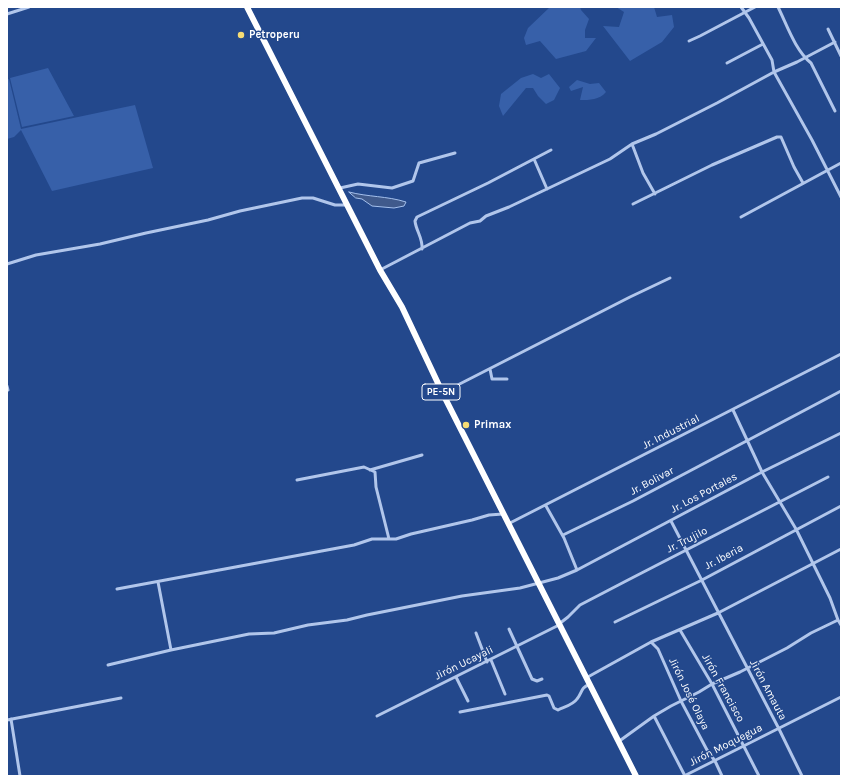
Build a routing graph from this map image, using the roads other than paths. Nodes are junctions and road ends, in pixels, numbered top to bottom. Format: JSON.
{"nodes":[{"id":1,"x":29,"y":7,"type":"edge"},
{"id":2,"x":247,"y":7,"type":"edge"},
{"id":3,"x":741,"y":7,"type":"edge"},
{"id":4,"x":755,"y":7,"type":"edge"},
{"id":5,"x":778,"y":7,"type":"edge"},
{"id":6,"x":745,"y":13,"type":"junction"},
{"id":7,"x":7,"y":14,"type":"edge"},
{"id":8,"x":828,"y":29,"type":"dead end"},
{"id":9,"x":689,"y":41,"type":"dead end"},
{"id":10,"x":834,"y":42,"type":"junction"},
{"id":11,"x":763,"y":44,"type":"junction"},
{"id":12,"x":841,"y":56,"type":"edge"},
{"id":13,"x":805,"y":58,"type":"junction"},
{"id":14,"x":727,"y":63,"type":"dead end"},
{"id":15,"x":774,"y":72,"type":"junction"},
{"id":16,"x":835,"y":111,"type":"dead end"},
{"id":17,"x":632,"y":144,"type":"junction"},
{"id":18,"x":551,"y":150,"type":"dead end"},
{"id":19,"x":455,"y":153,"type":"dead end"},
{"id":20,"x":534,"y":159,"type":"junction"},
{"id":21,"x":841,"y":163,"type":"edge"},
{"id":22,"x":827,"y":170,"type":"junction"},
{"id":23,"x":803,"y":183,"type":"junction"},
{"id":24,"x":340,"y":188,"type":"junction"},
{"id":25,"x":547,"y":189,"type":"junction"},
{"id":26,"x":655,"y":194,"type":"junction"},
{"id":27,"x":841,"y":197,"type":"edge"},
{"id":28,"x":633,"y":204,"type":"dead end"},
{"id":29,"x":348,"y":205,"type":"junction"},
{"id":30,"x":741,"y":217,"type":"dead end"},
{"id":31,"x":422,"y":249,"type":"junction"},
{"id":32,"x":7,"y":264,"type":"edge"},
{"id":33,"x":380,"y":270,"type":"junction"},
{"id":34,"x":670,"y":278,"type":"dead end"},
{"id":35,"x":841,"y":354,"type":"edge"},
{"id":36,"x":490,"y":369,"type":"junction"},
{"id":37,"x":507,"y":379,"type":"dead end"},
{"id":38,"x":841,"y":391,"type":"edge"},
{"id":39,"x":442,"y":393,"type":"junction"},
{"id":40,"x":734,"y":410,"type":"junction"},
{"id":41,"x":841,"y":433,"type":"edge"},
{"id":42,"x":748,"y":441,"type":"junction"},
{"id":43,"x":422,"y":455,"type":"dead end"},
{"id":44,"x":370,"y":470,"type":"junction"},
{"id":45,"x":762,"y":472,"type":"junction"},
{"id":46,"x":828,"y":477,"type":"dead end"},
{"id":47,"x":297,"y":480,"type":"dead end"},
{"id":48,"x":780,"y":502,"type":"junction"},
{"id":49,"x":546,"y":506,"type":"junction"},
{"id":50,"x":841,"y":506,"type":"edge"},
{"id":51,"x":503,"y":514,"type":"junction"},
{"id":52,"x":671,"y":521,"type":"junction"},
{"id":53,"x":508,"y":524,"type":"junction"},
{"id":54,"x":796,"y":529,"type":"junction"},
{"id":55,"x":563,"y":535,"type":"junction"},
{"id":56,"x":389,"y":539,"type":"junction"},
{"id":57,"x":841,"y":549,"type":"edge"},
{"id":58,"x":686,"y":550,"type":"junction"},
{"id":59,"x":812,"y":564,"type":"junction"},
{"id":60,"x":577,"y":570,"type":"junction"},
{"id":61,"x":702,"y":580,"type":"junction"},
{"id":62,"x":158,"y":582,"type":"junction"},
{"id":63,"x":539,"y":584,"type":"junction"},
{"id":64,"x":117,"y":589,"type":"dead end"},
{"id":65,"x":718,"y":613,"type":"junction"},
{"id":66,"x":838,"y":620,"type":"junction"},
{"id":67,"x":615,"y":622,"type":"dead end"},
{"id":68,"x":559,"y":624,"type":"junction"},
{"id":69,"x":841,"y":625,"type":"edge"},
{"id":70,"x":509,"y":629,"type":"dead end"},
{"id":71,"x":680,"y":630,"type":"junction"},
{"id":72,"x":476,"y":633,"type":"dead end"},
{"id":73,"x":651,"y":642,"type":"junction"},
{"id":74,"x":517,"y":647,"type":"junction"},
{"id":75,"x":171,"y":650,"type":"junction"},
{"id":76,"x":491,"y":660,"type":"junction"},
{"id":77,"x":486,"y":662,"type":"junction"},
{"id":78,"x":108,"y":665,"type":"dead end"},
{"id":79,"x":747,"y":668,"type":"junction"},
{"id":80,"x":456,"y":677,"type":"junction"},
{"id":81,"x":586,"y":678,"type":"junction"},
{"id":82,"x":542,"y":679,"type":"dead end"},
{"id":83,"x":712,"y":684,"type":"junction"},
{"id":84,"x":589,"y":685,"type":"junction"},
{"id":85,"x":505,"y":694,"type":"dead end"},
{"id":86,"x":841,"y":697,"type":"edge"},
{"id":87,"x":121,"y":698,"type":"dead end"},
{"id":88,"x":468,"y":701,"type":"dead end"},
{"id":89,"x":681,"y":701,"type":"junction"},
{"id":90,"x":460,"y":712,"type":"dead end"},
{"id":91,"x":377,"y":716,"type":"dead end"},
{"id":92,"x":654,"y":716,"type":"junction"},
{"id":93,"x":9,"y":719,"type":"edge"},
{"id":94,"x":779,"y":729,"type":"junction"},
{"id":95,"x":618,"y":742,"type":"junction"},
{"id":96,"x":744,"y":746,"type":"junction"},
{"id":97,"x":715,"y":761,"type":"junction"},
{"id":98,"x":20,"y":776,"type":"edge"},
{"id":99,"x":636,"y":776,"type":"edge"},
{"id":100,"x":684,"y":776,"type":"edge"},
{"id":101,"x":722,"y":776,"type":"edge"},
{"id":102,"x":758,"y":776,"type":"edge"},
{"id":103,"x":802,"y":776,"type":"edge"}],
"edges":[{"from":1,"to":7,"type":"street"},
{"from":2,"to":24,"type":"highway","number":"PE-5N"},
{"from":3,"to":6,"type":"street"},
{"from":4,"to":6,"type":"street"},
{"from":5,"to":13,"type":"street"},
{"from":6,"to":9,"type":"street"},
{"from":6,"to":11,"type":"street"},
{"from":8,"to":10,"type":"street"},
{"from":10,"to":12,"type":"street"},
{"from":10,"to":13,"type":"street"},
{"from":11,"to":14,"type":"street"},
{"from":11,"to":15,"type":"street"},
{"from":13,"to":15,"type":"street"},
{"from":13,"to":16,"type":"street"},
{"from":15,"to":17,"type":"street"},
{"from":15,"to":22,"type":"street"},
{"from":17,"to":25,"type":"street"},
{"from":17,"to":26,"type":"street"},
{"from":18,"to":20,"type":"street"},
{"from":19,"to":24,"type":"street"},
{"from":20,"to":25,"type":"street"},
{"from":20,"to":31,"type":"street"},
{"from":21,"to":22,"type":"street"},
{"from":22,"to":23,"type":"street"},
{"from":22,"to":27,"type":"street"},
{"from":23,"to":26,"type":"street"},
{"from":23,"to":30,"type":"street"},
{"from":24,"to":29,"type":"highway","number":"PE-5N"},
{"from":25,"to":31,"type":"street"},
{"from":26,"to":28,"type":"street"},
{"from":29,"to":32,"type":"street"},
{"from":29,"to":33,"type":"highway","number":"PE-5N"},
{"from":31,"to":33,"type":"street"},
{"from":33,"to":39,"type":"highway","number":"PE-5N"},
{"from":34,"to":36,"type":"street"},
{"from":35,"to":40,"type":"street","name":"Jr. Industrial"},
{"from":36,"to":37,"type":"street"},
{"from":36,"to":39,"type":"street"},
{"from":38,"to":42,"type":"street","name":"Jr. Bolivar"},
{"from":39,"to":51,"type":"highway","number":"PE-5N"},
{"from":40,"to":42,"type":"street"},
{"from":40,"to":49,"type":"street","name":"Jr. Industrial"},
{"from":41,"to":45,"type":"street","name":"Jr. Los Portales"},
{"from":42,"to":45,"type":"street"},
{"from":42,"to":55,"type":"street","name":"Jr. Bolivar"},
{"from":43,"to":44,"type":"street"},
{"from":44,"to":47,"type":"street"},
{"from":44,"to":56,"type":"street"},
{"from":45,"to":48,"type":"street"},
{"from":45,"to":52,"type":"street","name":"Jr. Los Portales"},
{"from":46,"to":48,"type":"street","name":"Jr. Trujilo"},
{"from":48,"to":54,"type":"street"},
{"from":48,"to":58,"type":"street","name":"Jr. Trujilo"},
{"from":49,"to":53,"type":"street","name":"Jr. Industrial"},
{"from":49,"to":55,"type":"street"},
{"from":50,"to":54,"type":"street","name":"Jr. Iberia"},
{"from":51,"to":53,"type":"highway","number":"PE-5N"},
{"from":51,"to":56,"type":"street"},
{"from":52,"to":58,"type":"street","name":"Jirón Amauta"},
{"from":52,"to":60,"type":"street","name":"Jr. Los Portales"},
{"from":53,"to":63,"type":"highway","number":"PE-5N"},
{"from":54,"to":59,"type":"street"},
{"from":54,"to":61,"type":"street","name":"Jr. Iberia"},
{"from":55,"to":60,"type":"street"},
{"from":56,"to":62,"type":"street"},
{"from":57,"to":59,"type":"street"},
{"from":58,"to":61,"type":"street","name":"Jirón Amauta"},
{"from":58,"to":68,"type":"street","name":"Jr. Trujilo"},
{"from":59,"to":65,"type":"street"},
{"from":59,"to":66,"type":"street"},
{"from":60,"to":63,"type":"street","name":"Jr. Los Portales"},
{"from":61,"to":65,"type":"street","name":"Jirón Amauta"},
{"from":61,"to":67,"type":"street","name":"Jr. Iberia"},
{"from":62,"to":64,"type":"street"},
{"from":62,"to":75,"type":"street"},
{"from":63,"to":68,"type":"highway","number":"PE-5N"},
{"from":63,"to":75,"type":"street","name":"Jr. Los Portales"},
{"from":65,"to":71,"type":"street"},
{"from":65,"to":79,"type":"street","name":"Jirón Amauta"},
{"from":66,"to":69,"type":"street"},
{"from":66,"to":79,"type":"street"},
{"from":68,"to":74,"type":"street","name":"Jirón Ucayali"},
{"from":68,"to":81,"type":"highway","number":"PE-5N"},
{"from":70,"to":74,"type":"street"},
{"from":71,"to":73,"type":"street"},
{"from":71,"to":83,"type":"street","name":"Jirón Francisco"},
{"from":72,"to":77,"type":"street"},
{"from":73,"to":81,"type":"street"},
{"from":73,"to":89,"type":"street","name":"Jirón José Olaya"},
{"from":74,"to":76,"type":"street","name":"Jirón Ucayali"},
{"from":74,"to":82,"type":"street"},
{"from":75,"to":78,"type":"street","name":"Jr. Los Portales"},
{"from":76,"to":77,"type":"street","name":"Jirón Ucayali"},
{"from":76,"to":85,"type":"street"},
{"from":77,"to":80,"type":"street","name":"Jirón Ucayali"},
{"from":79,"to":83,"type":"street"},
{"from":79,"to":94,"type":"street","name":"Jirón Amauta"},
{"from":80,"to":88,"type":"street"},
{"from":80,"to":91,"type":"street","name":"Jirón Ucayali"},
{"from":81,"to":84,"type":"highway","number":"PE-5N"},
{"from":83,"to":89,"type":"street"},
{"from":83,"to":96,"type":"street","name":"Jirón Francisco"},
{"from":84,"to":90,"type":"street"},
{"from":84,"to":95,"type":"highway","number":"PE-5N"},
{"from":86,"to":94,"type":"street","name":"Jirón Moquegua"},
{"from":87,"to":93,"type":"street"},
{"from":89,"to":92,"type":"street"},
{"from":89,"to":97,"type":"street","name":"Jirón José Olaya"},
{"from":92,"to":95,"type":"street"},
{"from":92,"to":100,"type":"street"},
{"from":93,"to":98,"type":"street"},
{"from":94,"to":96,"type":"street","name":"Jirón Moquegua"},
{"from":94,"to":103,"type":"street","name":"Jirón Amauta"},
{"from":95,"to":99,"type":"highway","number":"PE-5N"},
{"from":96,"to":97,"type":"street","name":"Jirón Moquegua"},
{"from":96,"to":102,"type":"street","name":"Jirón Francisco"},
{"from":97,"to":100,"type":"street","name":"Jirón Moquegua"},
{"from":97,"to":101,"type":"street","name":"Jirón José Olaya"}]}
